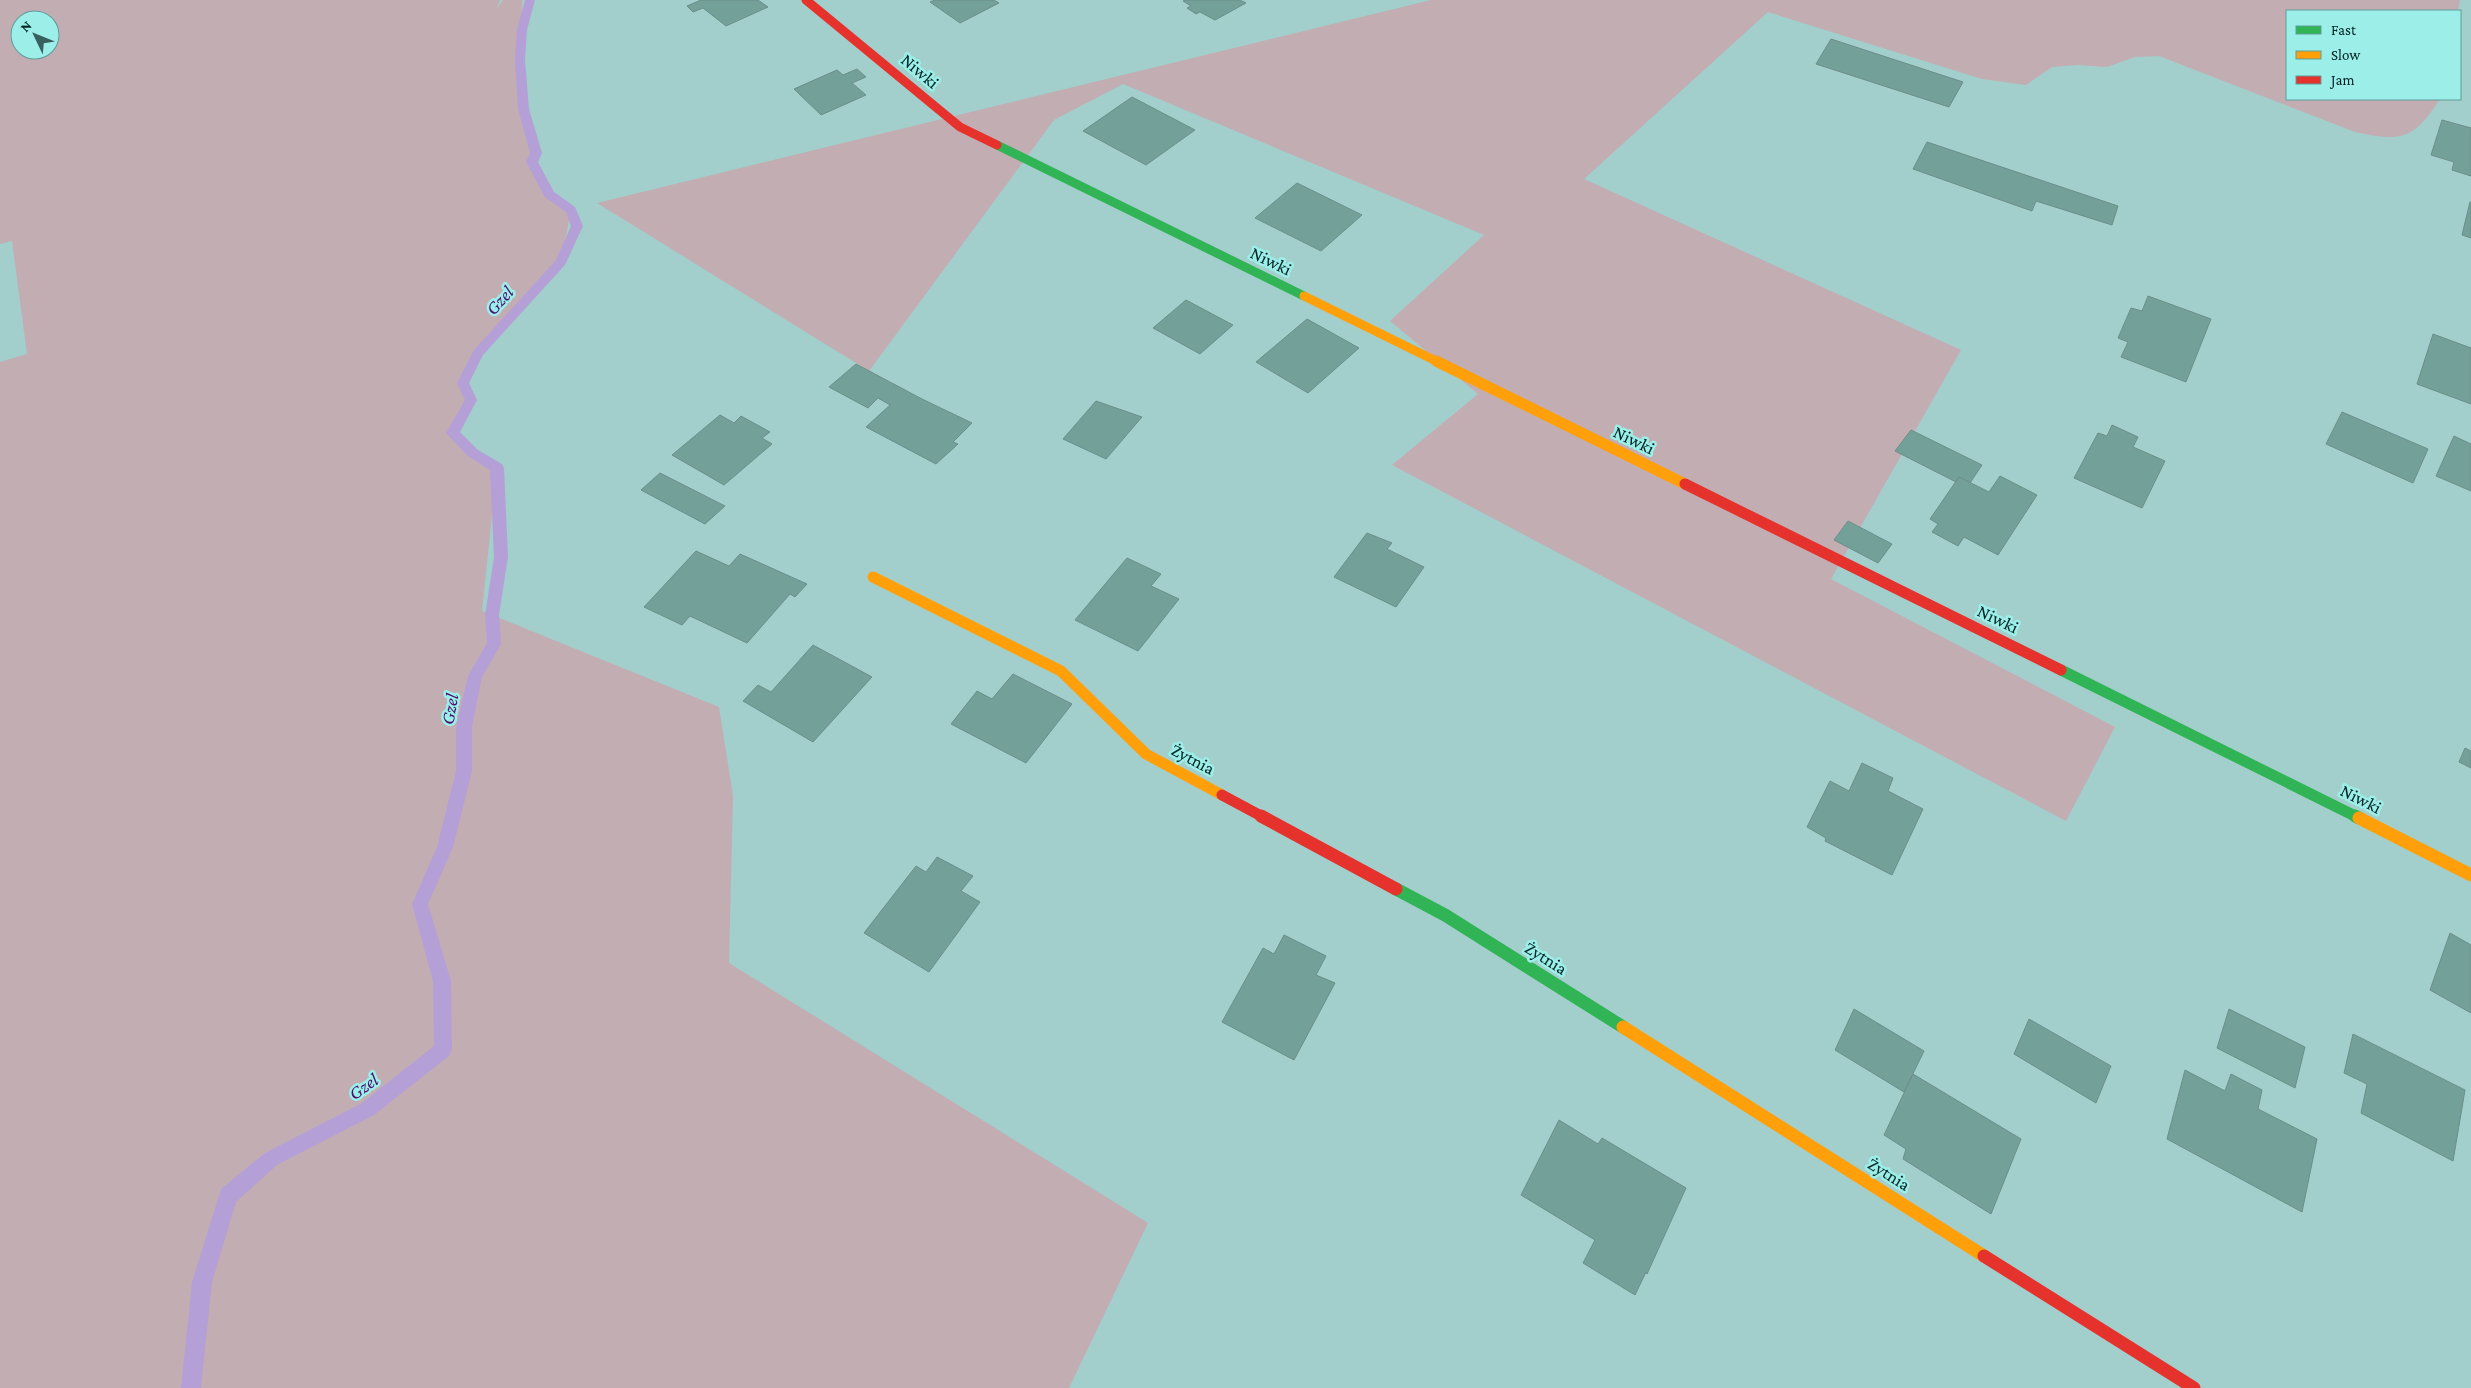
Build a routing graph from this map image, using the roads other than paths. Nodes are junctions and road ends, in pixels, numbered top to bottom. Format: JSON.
{"nodes":[{"id":1,"x":806,"y":0,"type":"edge"},
{"id":2,"x":872,"y":577,"type":"dead end"},
{"id":3,"x":2471,"y":875,"type":"edge"},
{"id":4,"x":2194,"y":1388,"type":"edge"}],
"edges":[{"from":1,"to":3,"type":"street","name":"Niwki"},
{"from":2,"to":4,"type":"street","name":"Żytnia"}]}
